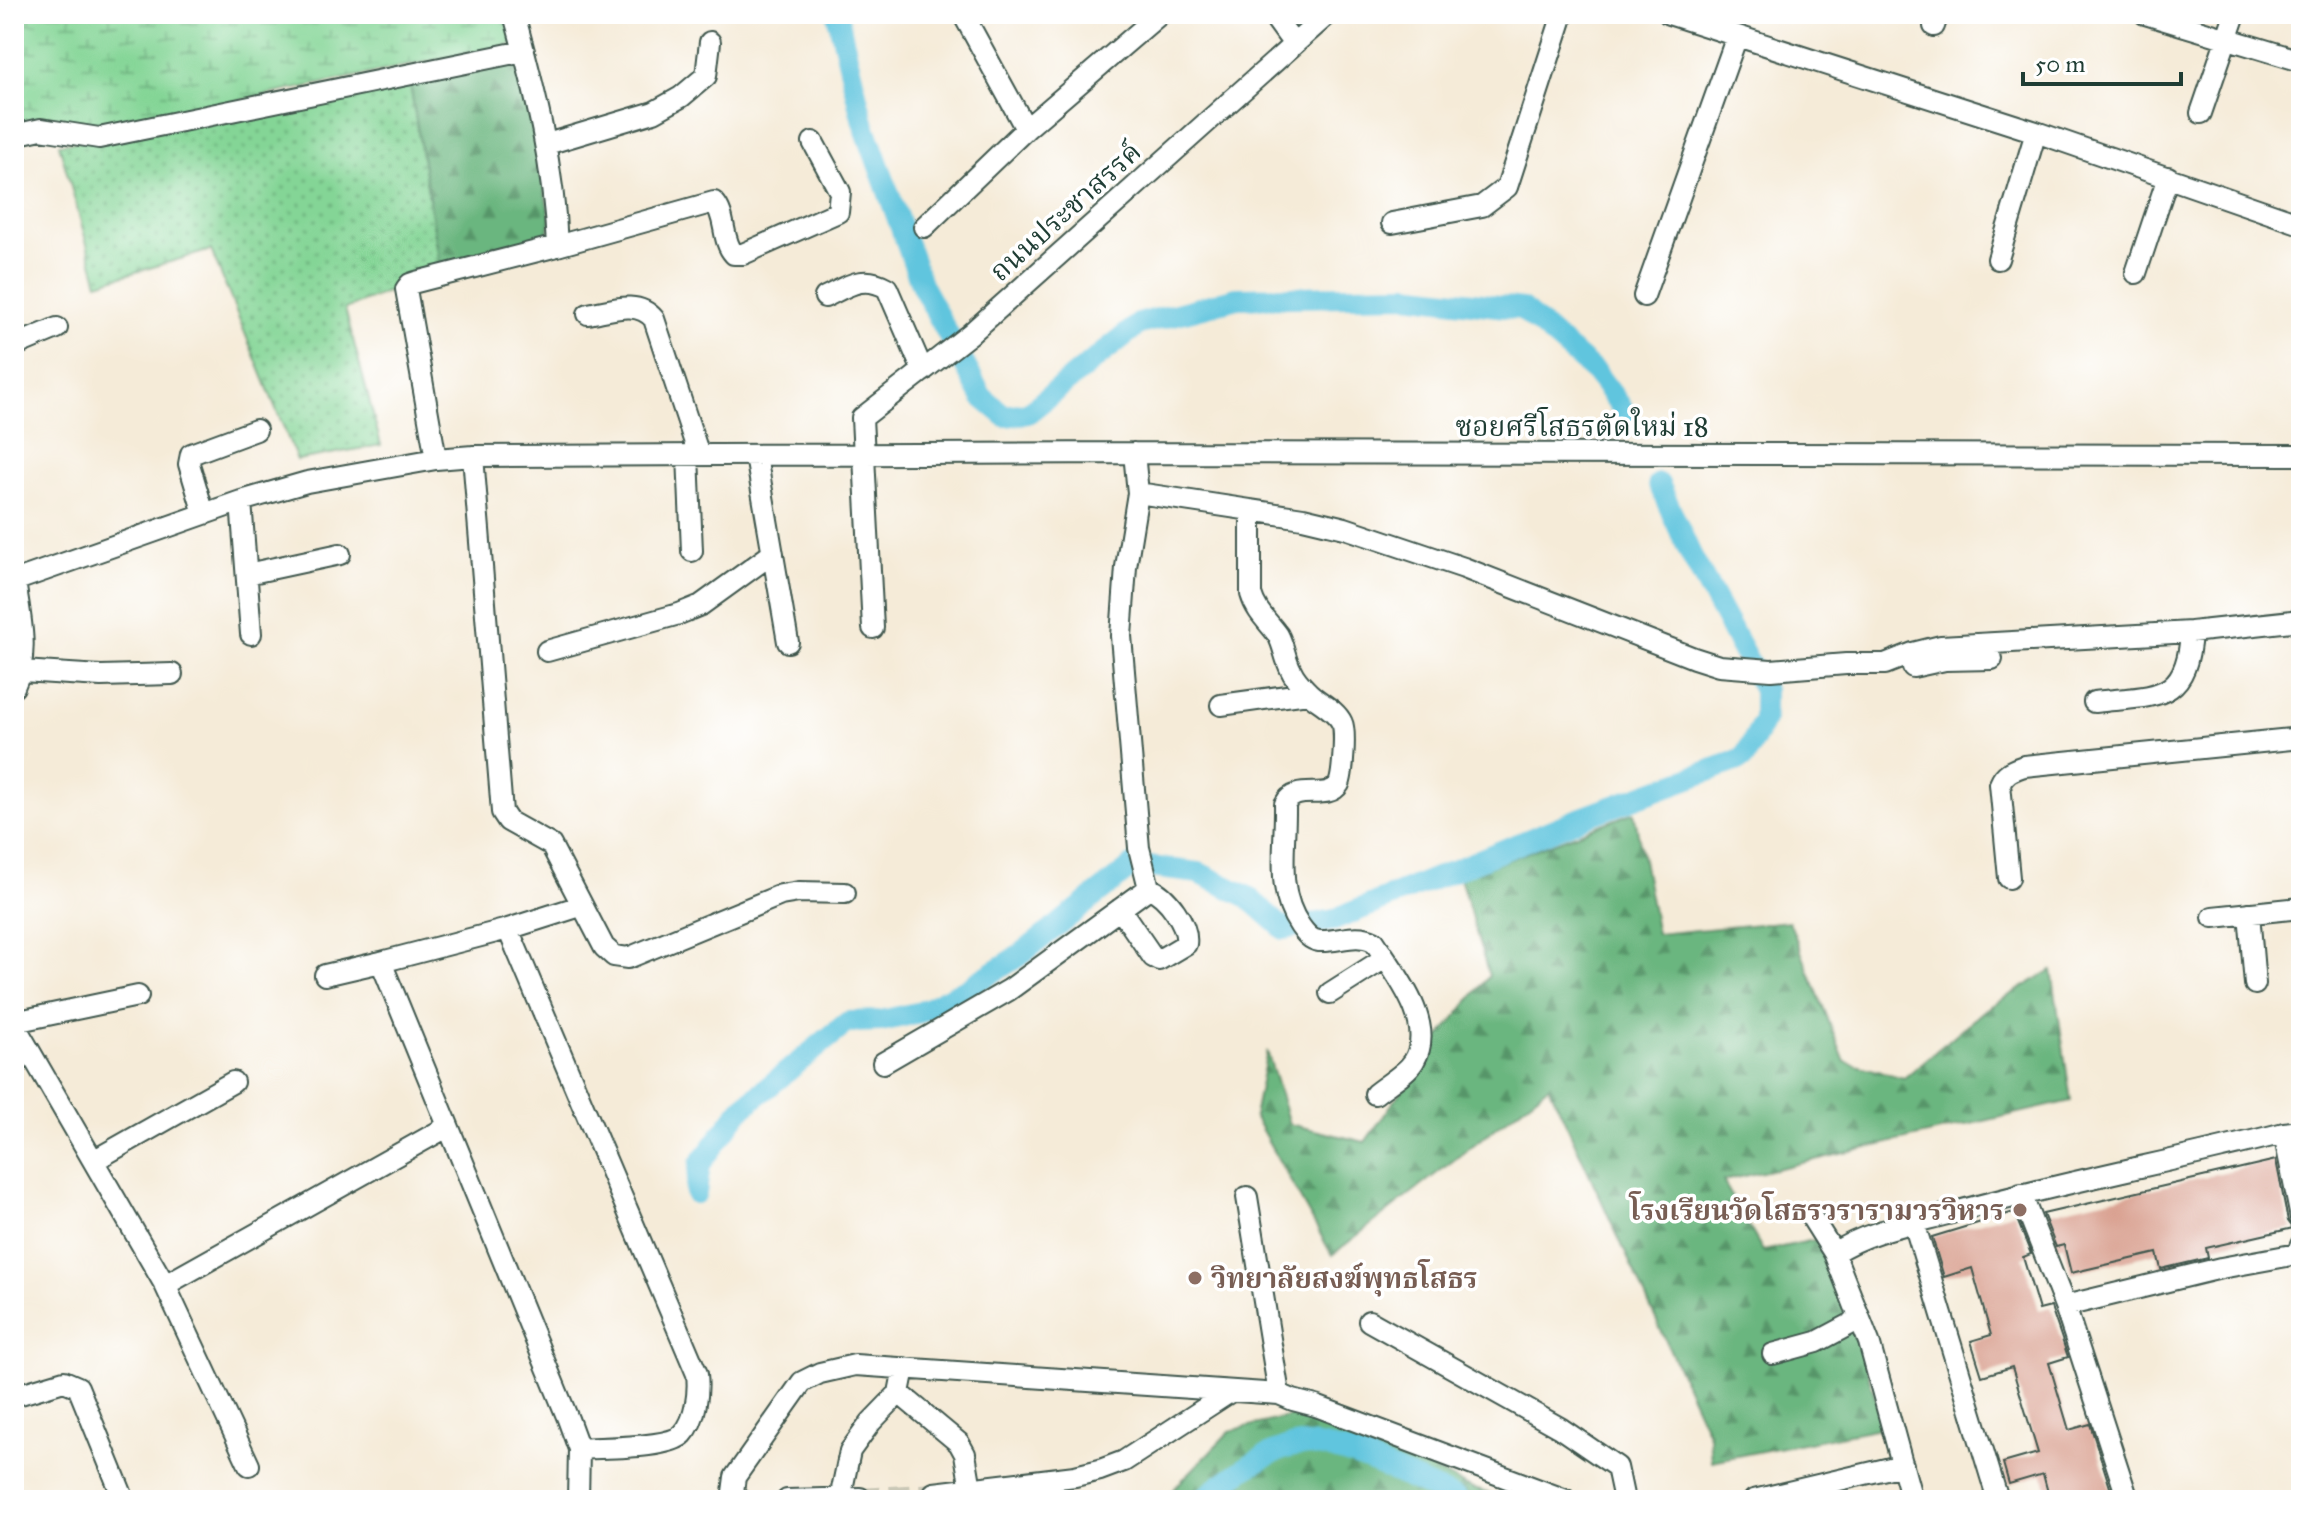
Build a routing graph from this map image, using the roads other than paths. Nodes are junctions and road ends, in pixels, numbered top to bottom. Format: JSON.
{"nodes":[{"id":1,"x":514,"y":14,"type":"edge"},
{"id":2,"x":963,"y":14,"type":"edge"},
{"id":3,"x":1160,"y":14,"type":"edge"},
{"id":4,"x":1272,"y":14,"type":"edge"},
{"id":5,"x":1328,"y":14,"type":"edge"},
{"id":6,"x":1563,"y":14,"type":"edge"},
{"id":7,"x":1669,"y":14,"type":"edge"},
{"id":8,"x":2145,"y":14,"type":"edge"},
{"id":9,"x":2235,"y":14,"type":"edge"},
{"id":10,"x":1737,"y":36,"type":"junction"},
{"id":11,"x":2228,"y":37,"type":"junction"},
{"id":12,"x":710,"y":42,"type":"dead end"},
{"id":13,"x":1293,"y":43,"type":"junction"},
{"id":14,"x":524,"y":51,"type":"junction"},
{"id":15,"x":2301,"y":61,"type":"edge"},
{"id":16,"x":2201,"y":113,"type":"dead end"},
{"id":17,"x":1026,"y":129,"type":"junction"},
{"id":18,"x":2036,"y":132,"type":"junction"},
{"id":19,"x":14,"y":135,"type":"edge"},
{"id":20,"x":813,"y":142,"type":"dead end"},
{"id":21,"x":547,"y":144,"type":"junction"},
{"id":22,"x":2168,"y":177,"type":"junction"},
{"id":23,"x":1392,"y":223,"type":"dead end"},
{"id":24,"x":2301,"y":224,"type":"edge"},
{"id":25,"x":924,"y":227,"type":"dead end"},
{"id":26,"x":557,"y":246,"type":"junction"},
{"id":27,"x":1998,"y":259,"type":"dead end"},
{"id":28,"x":2136,"y":273,"type":"dead end"},
{"id":29,"x":1644,"y":296,"type":"dead end"},
{"id":30,"x":825,"y":297,"type":"dead end"},
{"id":31,"x":588,"y":314,"type":"dead end"},
{"id":32,"x":57,"y":328,"type":"dead end"},
{"id":33,"x":14,"y":346,"type":"edge"},
{"id":34,"x":929,"y":367,"type":"junction"},
{"id":35,"x":256,"y":430,"type":"dead end"},
{"id":36,"x":1134,"y":453,"type":"junction"},
{"id":37,"x":693,"y":455,"type":"junction"},
{"id":38,"x":864,"y":455,"type":"junction"},
{"id":39,"x":2301,"y":455,"type":"edge"},
{"id":40,"x":473,"y":456,"type":"junction"},
{"id":41,"x":756,"y":456,"type":"junction"},
{"id":42,"x":436,"y":459,"type":"junction"},
{"id":43,"x":1138,"y":493,"type":"junction"},
{"id":44,"x":241,"y":501,"type":"junction"},
{"id":45,"x":1251,"y":510,"type":"junction"},
{"id":46,"x":204,"y":514,"type":"junction"},
{"id":47,"x":692,"y":551,"type":"dead end"},
{"id":48,"x":773,"y":553,"type":"junction"},
{"id":49,"x":340,"y":554,"type":"dead end"},
{"id":50,"x":247,"y":574,"type":"junction"},
{"id":51,"x":14,"y":581,"type":"edge"},
{"id":52,"x":2301,"y":620,"type":"edge"},
{"id":53,"x":873,"y":628,"type":"dead end"},
{"id":54,"x":2191,"y":632,"type":"junction"},
{"id":55,"x":251,"y":634,"type":"dead end"},
{"id":56,"x":788,"y":642,"type":"dead end"},
{"id":57,"x":547,"y":651,"type":"dead end"},
{"id":58,"x":1992,"y":659,"type":"dead end"},
{"id":59,"x":1846,"y":664,"type":"junction"},
{"id":60,"x":172,"y":674,"type":"dead end"},
{"id":61,"x":18,"y":679,"type":"edge"},
{"id":62,"x":1308,"y":693,"type":"junction"},
{"id":63,"x":2094,"y":702,"type":"dead end"},
{"id":64,"x":1221,"y":705,"type":"dead end"},
{"id":65,"x":2301,"y":738,"type":"edge"},
{"id":66,"x":2009,"y":878,"type":"dead end"},
{"id":67,"x":1146,"y":881,"type":"junction"},
{"id":68,"x":845,"y":893,"type":"dead end"},
{"id":69,"x":574,"y":908,"type":"dead end"},
{"id":70,"x":2301,"y":908,"type":"edge"},
{"id":71,"x":1120,"y":909,"type":"junction"},
{"id":72,"x":2249,"y":913,"type":"junction"},
{"id":73,"x":2213,"y":917,"type":"dead end"},
{"id":74,"x":508,"y":929,"type":"junction"},
{"id":75,"x":1385,"y":958,"type":"junction"},
{"id":76,"x":381,"y":962,"type":"junction"},
{"id":77,"x":325,"y":975,"type":"dead end"},
{"id":78,"x":2255,"y":984,"type":"dead end"},
{"id":79,"x":1330,"y":993,"type":"dead end"},
{"id":80,"x":138,"y":996,"type":"dead end"},
{"id":81,"x":14,"y":1023,"type":"edge"},
{"id":82,"x":883,"y":1063,"type":"dead end"},
{"id":83,"x":233,"y":1082,"type":"dead end"},
{"id":84,"x":1375,"y":1094,"type":"dead end"},
{"id":85,"x":447,"y":1127,"type":"junction"},
{"id":86,"x":2293,"y":1132,"type":"edge"},
{"id":87,"x":95,"y":1160,"type":"junction"},
{"id":88,"x":2021,"y":1194,"type":"junction"},
{"id":89,"x":1247,"y":1197,"type":"dead end"},
{"id":90,"x":1812,"y":1218,"type":"dead end"},
{"id":91,"x":2301,"y":1218,"type":"edge"},
{"id":92,"x":1914,"y":1223,"type":"junction"},
{"id":93,"x":2300,"y":1251,"type":"edge"},
{"id":94,"x":1834,"y":1253,"type":"junction"},
{"id":95,"x":165,"y":1285,"type":"junction"},
{"id":96,"x":2065,"y":1306,"type":"junction"},
{"id":97,"x":1860,"y":1319,"type":"junction"},
{"id":98,"x":1369,"y":1321,"type":"dead end"},
{"id":99,"x":1773,"y":1354,"type":"dead end"},
{"id":100,"x":904,"y":1368,"type":"junction"},
{"id":101,"x":1230,"y":1392,"type":"junction"},
{"id":102,"x":899,"y":1393,"type":"junction"},
{"id":103,"x":1279,"y":1394,"type":"junction"},
{"id":104,"x":14,"y":1396,"type":"edge"},
{"id":105,"x":579,"y":1449,"type":"junction"},
{"id":106,"x":249,"y":1465,"type":"dead end"},
{"id":107,"x":1903,"y":1465,"type":"junction"},
{"id":108,"x":971,"y":1489,"type":"junction"},
{"id":109,"x":934,"y":1493,"type":"dead end"},
{"id":110,"x":850,"y":1498,"type":"edge"},
{"id":111,"x":124,"y":1500,"type":"edge"},
{"id":112,"x":578,"y":1500,"type":"edge"},
{"id":113,"x":740,"y":1500,"type":"edge"},
{"id":114,"x":787,"y":1500,"type":"edge"},
{"id":115,"x":1566,"y":1500,"type":"edge"},
{"id":116,"x":1624,"y":1500,"type":"edge"},
{"id":117,"x":1754,"y":1500,"type":"edge"},
{"id":118,"x":1912,"y":1500,"type":"edge"},
{"id":119,"x":1998,"y":1500,"type":"edge"},
{"id":120,"x":2128,"y":1500,"type":"edge"}],
"edges":[{"from":1,"to":14,"type":"street"},
{"from":2,"to":17,"type":"street"},
{"from":3,"to":17,"type":"street"},
{"from":4,"to":13,"type":"street"},
{"from":5,"to":13,"type":"street","name":"ถนนประชาสรรค์"},
{"from":6,"to":23,"type":"street"},
{"from":7,"to":10,"type":"street"},
{"from":8,"to":11,"type":"street"},
{"from":9,"to":11,"type":"street"},
{"from":10,"to":18,"type":"street"},
{"from":10,"to":29,"type":"street"},
{"from":11,"to":15,"type":"street"},
{"from":11,"to":16,"type":"street"},
{"from":12,"to":21,"type":"street"},
{"from":13,"to":34,"type":"street","name":"ถนนประชาสรรค์"},
{"from":14,"to":19,"type":"street"},
{"from":14,"to":21,"type":"street"},
{"from":17,"to":25,"type":"street"},
{"from":18,"to":22,"type":"street"},
{"from":18,"to":27,"type":"street"},
{"from":20,"to":26,"type":"street"},
{"from":21,"to":26,"type":"street"},
{"from":22,"to":24,"type":"street"},
{"from":22,"to":28,"type":"street"},
{"from":26,"to":42,"type":"street"},
{"from":30,"to":34,"type":"street"},
{"from":31,"to":37,"type":"street"},
{"from":32,"to":33,"type":"street"},
{"from":34,"to":38,"type":"street","name":"ถนนประชาสรรค์"},
{"from":35,"to":46,"type":"street"},
{"from":36,"to":38,"type":"street","name":"ซอยศรีโสธรตัดใหม่ 18"},
{"from":36,"to":39,"type":"street","name":"ซอยศรีโสธรตัดใหม่ 18"},
{"from":36,"to":43,"type":"street"},
{"from":37,"to":40,"type":"street","name":"ซอยศรีโสธรตัดใหม่ 18"},
{"from":37,"to":41,"type":"street","name":"ซอยศรีโสธรตัดใหม่ 18"},
{"from":37,"to":47,"type":"street"},
{"from":38,"to":41,"type":"street","name":"ซอยศรีโสธรตัดใหม่ 18"},
{"from":38,"to":53,"type":"street"},
{"from":40,"to":42,"type":"street","name":"ซอยศรีโสธรตัดใหม่ 18"},
{"from":40,"to":68,"type":"street"},
{"from":41,"to":48,"type":"street"},
{"from":42,"to":44,"type":"street","name":"ซอยศรีโสธรตัดใหม่ 18"},
{"from":43,"to":45,"type":"street"},
{"from":43,"to":67,"type":"street"},
{"from":44,"to":46,"type":"street","name":"ซอยศรีโสธรตัดใหม่ 18"},
{"from":44,"to":50,"type":"street"},
{"from":45,"to":59,"type":"street"},
{"from":45,"to":62,"type":"street"},
{"from":46,"to":51,"type":"street","name":"ซอยศรีโสธรตัดใหม่ 18"},
{"from":48,"to":56,"type":"street"},
{"from":48,"to":57,"type":"street"},
{"from":49,"to":50,"type":"street"},
{"from":50,"to":55,"type":"street"},
{"from":51,"to":61,"type":"street"},
{"from":52,"to":54,"type":"street"},
{"from":54,"to":59,"type":"street"},
{"from":54,"to":63,"type":"street"},
{"from":58,"to":59,"type":"street"},
{"from":60,"to":61,"type":"street"},
{"from":62,"to":64,"type":"street"},
{"from":62,"to":75,"type":"street"},
{"from":65,"to":66,"type":"street"},
{"from":67,"to":71,"type":"street"},
{"from":67,"to":71,"type":"street"},
{"from":69,"to":74,"type":"street"},
{"from":70,"to":72,"type":"street"},
{"from":71,"to":82,"type":"street"},
{"from":72,"to":73,"type":"street"},
{"from":72,"to":78,"type":"street"},
{"from":74,"to":76,"type":"street"},
{"from":74,"to":105,"type":"street"},
{"from":75,"to":79,"type":"street"},
{"from":75,"to":84,"type":"street"},
{"from":76,"to":77,"type":"street"},
{"from":76,"to":85,"type":"street"},
{"from":80,"to":81,"type":"street"},
{"from":81,"to":87,"type":"street"},
{"from":83,"to":87,"type":"street"},
{"from":85,"to":95,"type":"street"},
{"from":85,"to":105,"type":"street"},
{"from":86,"to":88,"type":"street"},
{"from":86,"to":91,"type":"street"},
{"from":87,"to":95,"type":"street"},
{"from":88,"to":92,"type":"street"},
{"from":88,"to":96,"type":"street"},
{"from":89,"to":103,"type":"street"},
{"from":90,"to":94,"type":"street"},
{"from":92,"to":94,"type":"street"},
{"from":92,"to":119,"type":"street"},
{"from":93,"to":96,"type":"street"},
{"from":94,"to":97,"type":"street"},
{"from":95,"to":106,"type":"street"},
{"from":96,"to":120,"type":"street"},
{"from":97,"to":99,"type":"street"},
{"from":97,"to":107,"type":"street"},
{"from":98,"to":116,"type":"street"},
{"from":100,"to":101,"type":"street"},
{"from":100,"to":102,"type":"street"},
{"from":100,"to":113,"type":"street"},
{"from":101,"to":103,"type":"street"},
{"from":101,"to":108,"type":"street"},
{"from":102,"to":108,"type":"street"},
{"from":102,"to":110,"type":"street"},
{"from":103,"to":115,"type":"street"},
{"from":104,"to":111,"type":"street"},
{"from":105,"to":112,"type":"street"},
{"from":107,"to":117,"type":"street"},
{"from":107,"to":118,"type":"street"},
{"from":108,"to":109,"type":"street"},
{"from":110,"to":114,"type":"street"}]}
